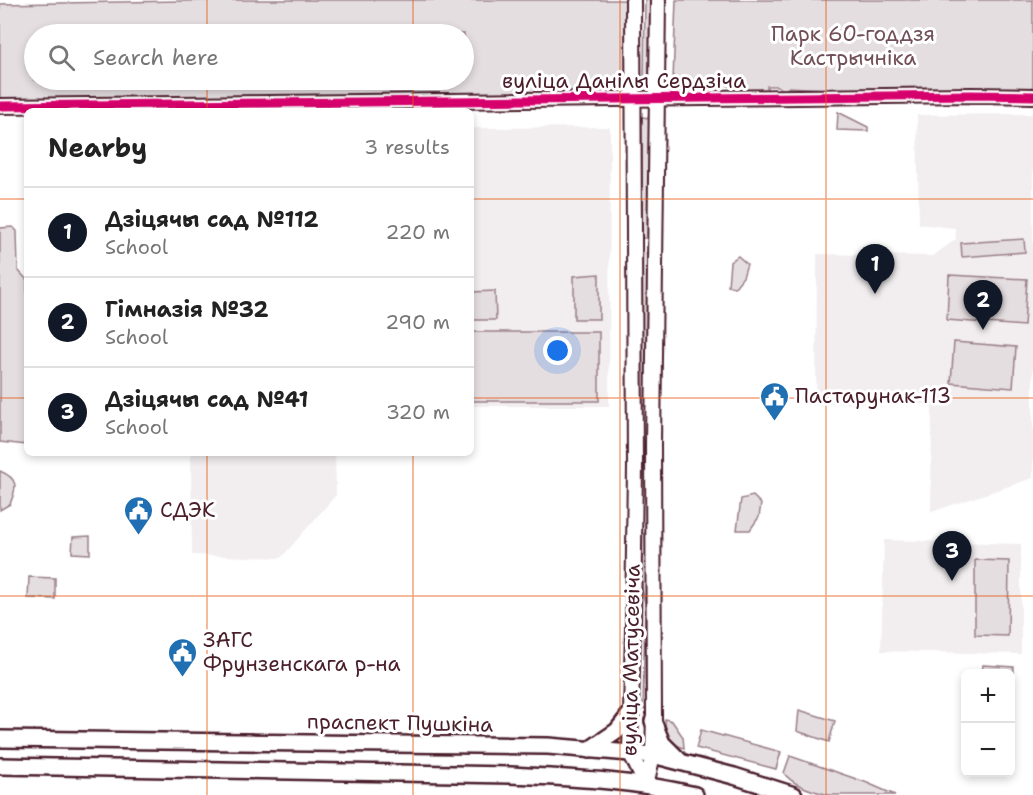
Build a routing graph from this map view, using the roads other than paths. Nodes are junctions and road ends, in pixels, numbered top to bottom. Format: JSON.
{"nodes":[{"id":1,"x":633,"y":0,"type":"edge"},
{"id":2,"x":658,"y":0,"type":"edge"},
{"id":3,"x":1033,"y":96,"type":"edge"},
{"id":4,"x":632,"y":98,"type":"junction"},
{"id":5,"x":656,"y":98,"type":"junction"},
{"id":6,"x":0,"y":106,"type":"edge"},
{"id":7,"x":634,"y":246,"type":"junction"},
{"id":8,"x":655,"y":246,"type":"junction"},
{"id":9,"x":635,"y":467,"type":"junction"},
{"id":10,"x":653,"y":514,"type":"junction"},
{"id":11,"x":631,"y":713,"type":"junction"},
{"id":12,"x":653,"y":722,"type":"junction"},
{"id":13,"x":0,"y":740,"type":"edge"},
{"id":14,"x":589,"y":750,"type":"junction"},
{"id":15,"x":630,"y":752,"type":"junction"},
{"id":16,"x":653,"y":756,"type":"junction"},
{"id":17,"x":684,"y":764,"type":"junction"},
{"id":18,"x":0,"y":766,"type":"edge"},
{"id":19,"x":646,"y":785,"type":"junction"},
{"id":20,"x":695,"y":795,"type":"edge"},
{"id":21,"x":794,"y":795,"type":"edge"}],
"edges":[{"from":1,"to":4,"type":"main road","name":"вуліца Матусевіча"},
{"from":2,"to":5,"type":"main road","name":"вуліца Матусевіча"},
{"from":3,"to":5,"type":"main road","name":"вуліца Данілы Сердзіча"},
{"from":4,"to":5,"type":"main road","name":"вуліца Данілы Сердзіча"},
{"from":4,"to":6,"type":"main road","name":"вуліца Данілы Сердзіча"},
{"from":4,"to":7,"type":"main road","name":"вуліца Матусевіча"},
{"from":5,"to":8,"type":"main road","name":"вуліца Матусевіча"},
{"from":7,"to":8,"type":"main road"},
{"from":7,"to":9,"type":"main road","name":"вуліца Матусевіча"},
{"from":8,"to":10,"type":"main road","name":"вуліца Матусевіча"},
{"from":9,"to":10,"type":"main road"},
{"from":9,"to":11,"type":"main road","name":"вуліца Матусевіча"},
{"from":10,"to":12,"type":"main road","name":"вуліца Матусевіча"},
{"from":11,"to":14,"type":"main road"},
{"from":11,"to":15,"type":"main road","name":"вуліца Матусевіча"},
{"from":12,"to":16,"type":"main road","name":"вуліца Матусевіча"},
{"from":12,"to":17,"type":"main road"},
{"from":13,"to":14,"type":"main road","name":"праспект Пушкіна"},
{"from":14,"to":15,"type":"main road","name":"праспект Пушкіна"},
{"from":15,"to":16,"type":"main road","name":"праспект Пушкіна"},
{"from":15,"to":19,"type":"main road","name":"вуліца Матусевіча"},
{"from":16,"to":17,"type":"main road","name":"праспект Пушкіна"},
{"from":16,"to":19,"type":"main road","name":"вуліца Матусевіча"},
{"from":17,"to":21,"type":"main road","name":"праспект Пушкіна"},
{"from":18,"to":19,"type":"main road"},
{"from":19,"to":20,"type":"main road"}]}
